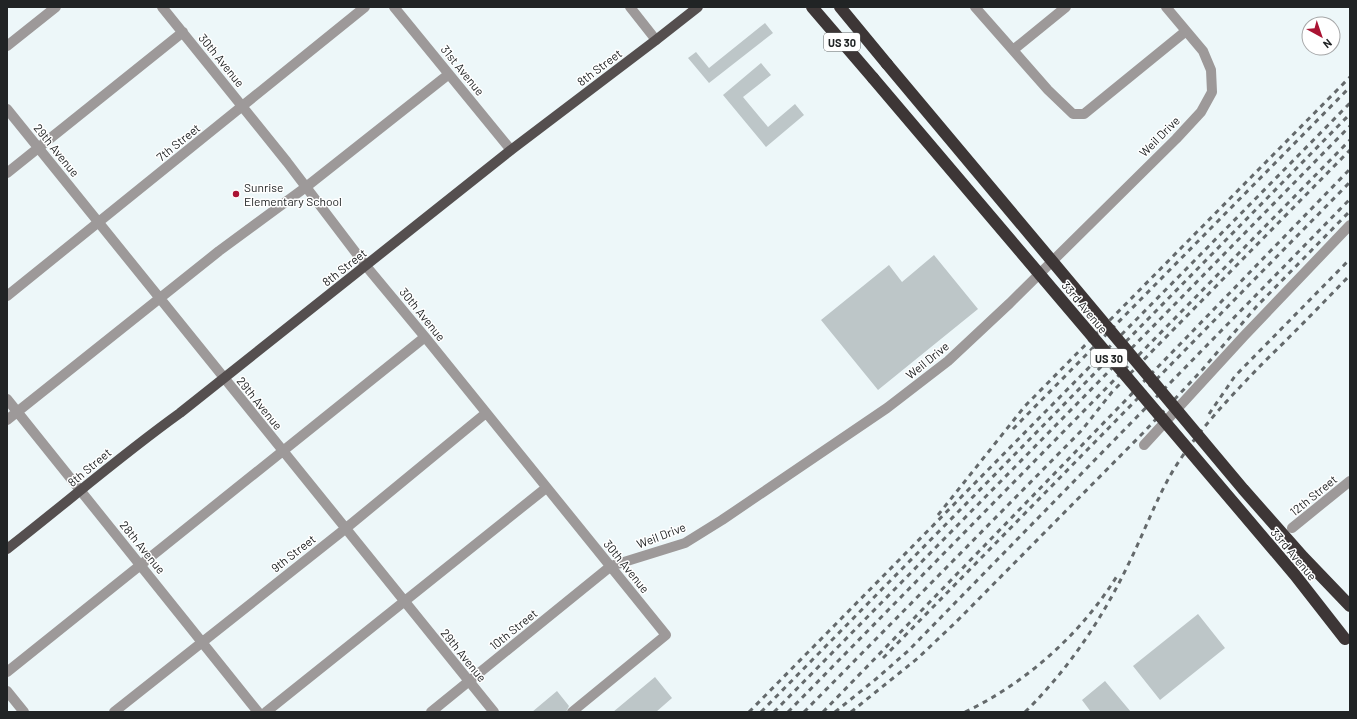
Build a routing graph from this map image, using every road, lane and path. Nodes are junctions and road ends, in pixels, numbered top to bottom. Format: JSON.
{"nodes":[{"id":1,"x":56,"y":7,"type":"edge"},
{"id":2,"x":162,"y":7,"type":"edge"},
{"id":3,"x":365,"y":7,"type":"edge"},
{"id":4,"x":394,"y":7,"type":"edge"},
{"id":5,"x":630,"y":7,"type":"edge"},
{"id":6,"x":698,"y":7,"type":"edge"},
{"id":7,"x":812,"y":7,"type":"edge"},
{"id":8,"x":840,"y":7,"type":"edge"},
{"id":9,"x":975,"y":7,"type":"edge"},
{"id":10,"x":1066,"y":7,"type":"edge"},
{"id":11,"x":1166,"y":7,"type":"edge"},
{"id":12,"x":1186,"y":31,"type":"junction"},
{"id":13,"x":183,"y":32,"type":"junction"},
{"id":14,"x":656,"y":40,"type":"junction"},
{"id":15,"x":7,"y":46,"type":"edge"},
{"id":16,"x":1013,"y":50,"type":"junction"},
{"id":17,"x":449,"y":74,"type":"junction"},
{"id":18,"x":242,"y":106,"type":"junction"},
{"id":19,"x":7,"y":109,"type":"edge"},
{"id":20,"x":38,"y":148,"type":"junction"},
{"id":21,"x":511,"y":150,"type":"junction"},
{"id":22,"x":7,"y":173,"type":"edge"},
{"id":23,"x":306,"y":187,"type":"junction"},
{"id":24,"x":99,"y":222,"type":"junction"},
{"id":25,"x":1350,"y":225,"type":"edge"},
{"id":26,"x":366,"y":266,"type":"junction"},
{"id":27,"x":7,"y":296,"type":"edge"},
{"id":28,"x":160,"y":299,"type":"junction"},
{"id":29,"x":425,"y":337,"type":"junction"},
{"id":30,"x":224,"y":378,"type":"junction"},
{"id":31,"x":7,"y":399,"type":"edge"},
{"id":32,"x":18,"y":412,"type":"junction"},
{"id":33,"x":486,"y":413,"type":"junction"},
{"id":34,"x":7,"y":420,"type":"edge"},
{"id":35,"x":1144,"y":445,"type":"dead end"},
{"id":36,"x":282,"y":451,"type":"junction"},
{"id":37,"x":1350,"y":481,"type":"edge"},
{"id":38,"x":546,"y":488,"type":"junction"},
{"id":39,"x":81,"y":490,"type":"junction"},
{"id":40,"x":1292,"y":528,"type":"dead end"},
{"id":41,"x":345,"y":529,"type":"junction"},
{"id":42,"x":7,"y":549,"type":"edge"},
{"id":43,"x":141,"y":565,"type":"junction"},
{"id":44,"x":611,"y":566,"type":"junction"},
{"id":45,"x":404,"y":602,"type":"junction"},
{"id":46,"x":1350,"y":606,"type":"edge"},
{"id":47,"x":202,"y":642,"type":"junction"},
{"id":48,"x":1348,"y":642,"type":"edge"},
{"id":49,"x":7,"y":672,"type":"edge"},
{"id":50,"x":469,"y":681,"type":"junction"},
{"id":51,"x":7,"y":691,"type":"edge"},
{"id":52,"x":24,"y":712,"type":"edge"},
{"id":53,"x":114,"y":712,"type":"edge"},
{"id":54,"x":258,"y":712,"type":"edge"},
{"id":55,"x":266,"y":712,"type":"edge"},
{"id":56,"x":431,"y":712,"type":"edge"},
{"id":57,"x":494,"y":712,"type":"edge"},
{"id":58,"x":572,"y":712,"type":"edge"}],
"edges":[{"from":1,"to":15,"type":"street"},
{"from":2,"to":13,"type":"street","name":"30th Avenue"},
{"from":3,"to":18,"type":"street","name":"7th Street"},
{"from":4,"to":17,"type":"street","name":"31st Avenue"},
{"from":5,"to":14,"type":"street"},
{"from":6,"to":14,"type":"main road","name":"8th Street"},
{"from":7,"to":48,"type":"highway","name":"33rd Avenue","number":"US 30","bridge":true},
{"from":8,"to":46,"type":"highway","name":"33rd Avenue","number":"US 30","bridge":true},
{"from":9,"to":16,"type":"street"},
{"from":10,"to":16,"type":"street"},
{"from":11,"to":12,"type":"street"},
{"from":12,"to":16,"type":"street"},
{"from":12,"to":44,"type":"street","name":"Weil Drive"},
{"from":13,"to":18,"type":"street","name":"30th Avenue"},
{"from":13,"to":20,"type":"street"},
{"from":14,"to":21,"type":"main road","name":"8th Street"},
{"from":17,"to":21,"type":"street","name":"31st Avenue"},
{"from":17,"to":23,"type":"street"},
{"from":18,"to":23,"type":"street","name":"30th Avenue"},
{"from":18,"to":24,"type":"street","name":"7th Street"},
{"from":19,"to":20,"type":"street","name":"29th Avenue"},
{"from":20,"to":22,"type":"street"},
{"from":20,"to":24,"type":"street","name":"29th Avenue"},
{"from":21,"to":26,"type":"main road","name":"8th Street"},
{"from":23,"to":26,"type":"street","name":"30th Avenue"},
{"from":23,"to":28,"type":"street"},
{"from":24,"to":27,"type":"street","name":"7th Street"},
{"from":24,"to":28,"type":"street","name":"29th Avenue"},
{"from":25,"to":35,"type":"street"},
{"from":26,"to":29,"type":"street","name":"30th Avenue"},
{"from":26,"to":30,"type":"main road","name":"8th Street"},
{"from":28,"to":30,"type":"street","name":"29th Avenue"},
{"from":28,"to":32,"type":"street"},
{"from":29,"to":33,"type":"street","name":"30th Avenue"},
{"from":29,"to":36,"type":"street"},
{"from":30,"to":36,"type":"street","name":"29th Avenue"},
{"from":30,"to":39,"type":"main road","name":"8th Street"},
{"from":31,"to":32,"type":"street","name":"28th Avenue"},
{"from":32,"to":34,"type":"street"},
{"from":32,"to":39,"type":"street","name":"28th Avenue"},
{"from":33,"to":38,"type":"street","name":"30th Avenue"},
{"from":33,"to":41,"type":"street","name":"9th Street"},
{"from":36,"to":41,"type":"street","name":"29th Avenue"},
{"from":36,"to":43,"type":"street"},
{"from":37,"to":40,"type":"street","name":"12th Street"},
{"from":38,"to":44,"type":"street","name":"30th Avenue"},
{"from":38,"to":45,"type":"street"},
{"from":39,"to":42,"type":"main road","name":"8th Street"},
{"from":39,"to":43,"type":"street","name":"28th Avenue"},
{"from":41,"to":45,"type":"street","name":"29th Avenue"},
{"from":41,"to":47,"type":"street","name":"9th Street"},
{"from":43,"to":47,"type":"street","name":"28th Avenue"},
{"from":43,"to":49,"type":"street"},
{"from":44,"to":50,"type":"street","name":"10th Street"},
{"from":44,"to":58,"type":"street","name":"30th Avenue"},
{"from":45,"to":50,"type":"street","name":"29th Avenue"},
{"from":45,"to":55,"type":"street"},
{"from":47,"to":53,"type":"street","name":"9th Street"},
{"from":47,"to":54,"type":"street","name":"28th Avenue"},
{"from":50,"to":56,"type":"street","name":"10th Street"},
{"from":50,"to":57,"type":"street","name":"29th Avenue"},
{"from":51,"to":52,"type":"street"}]}
